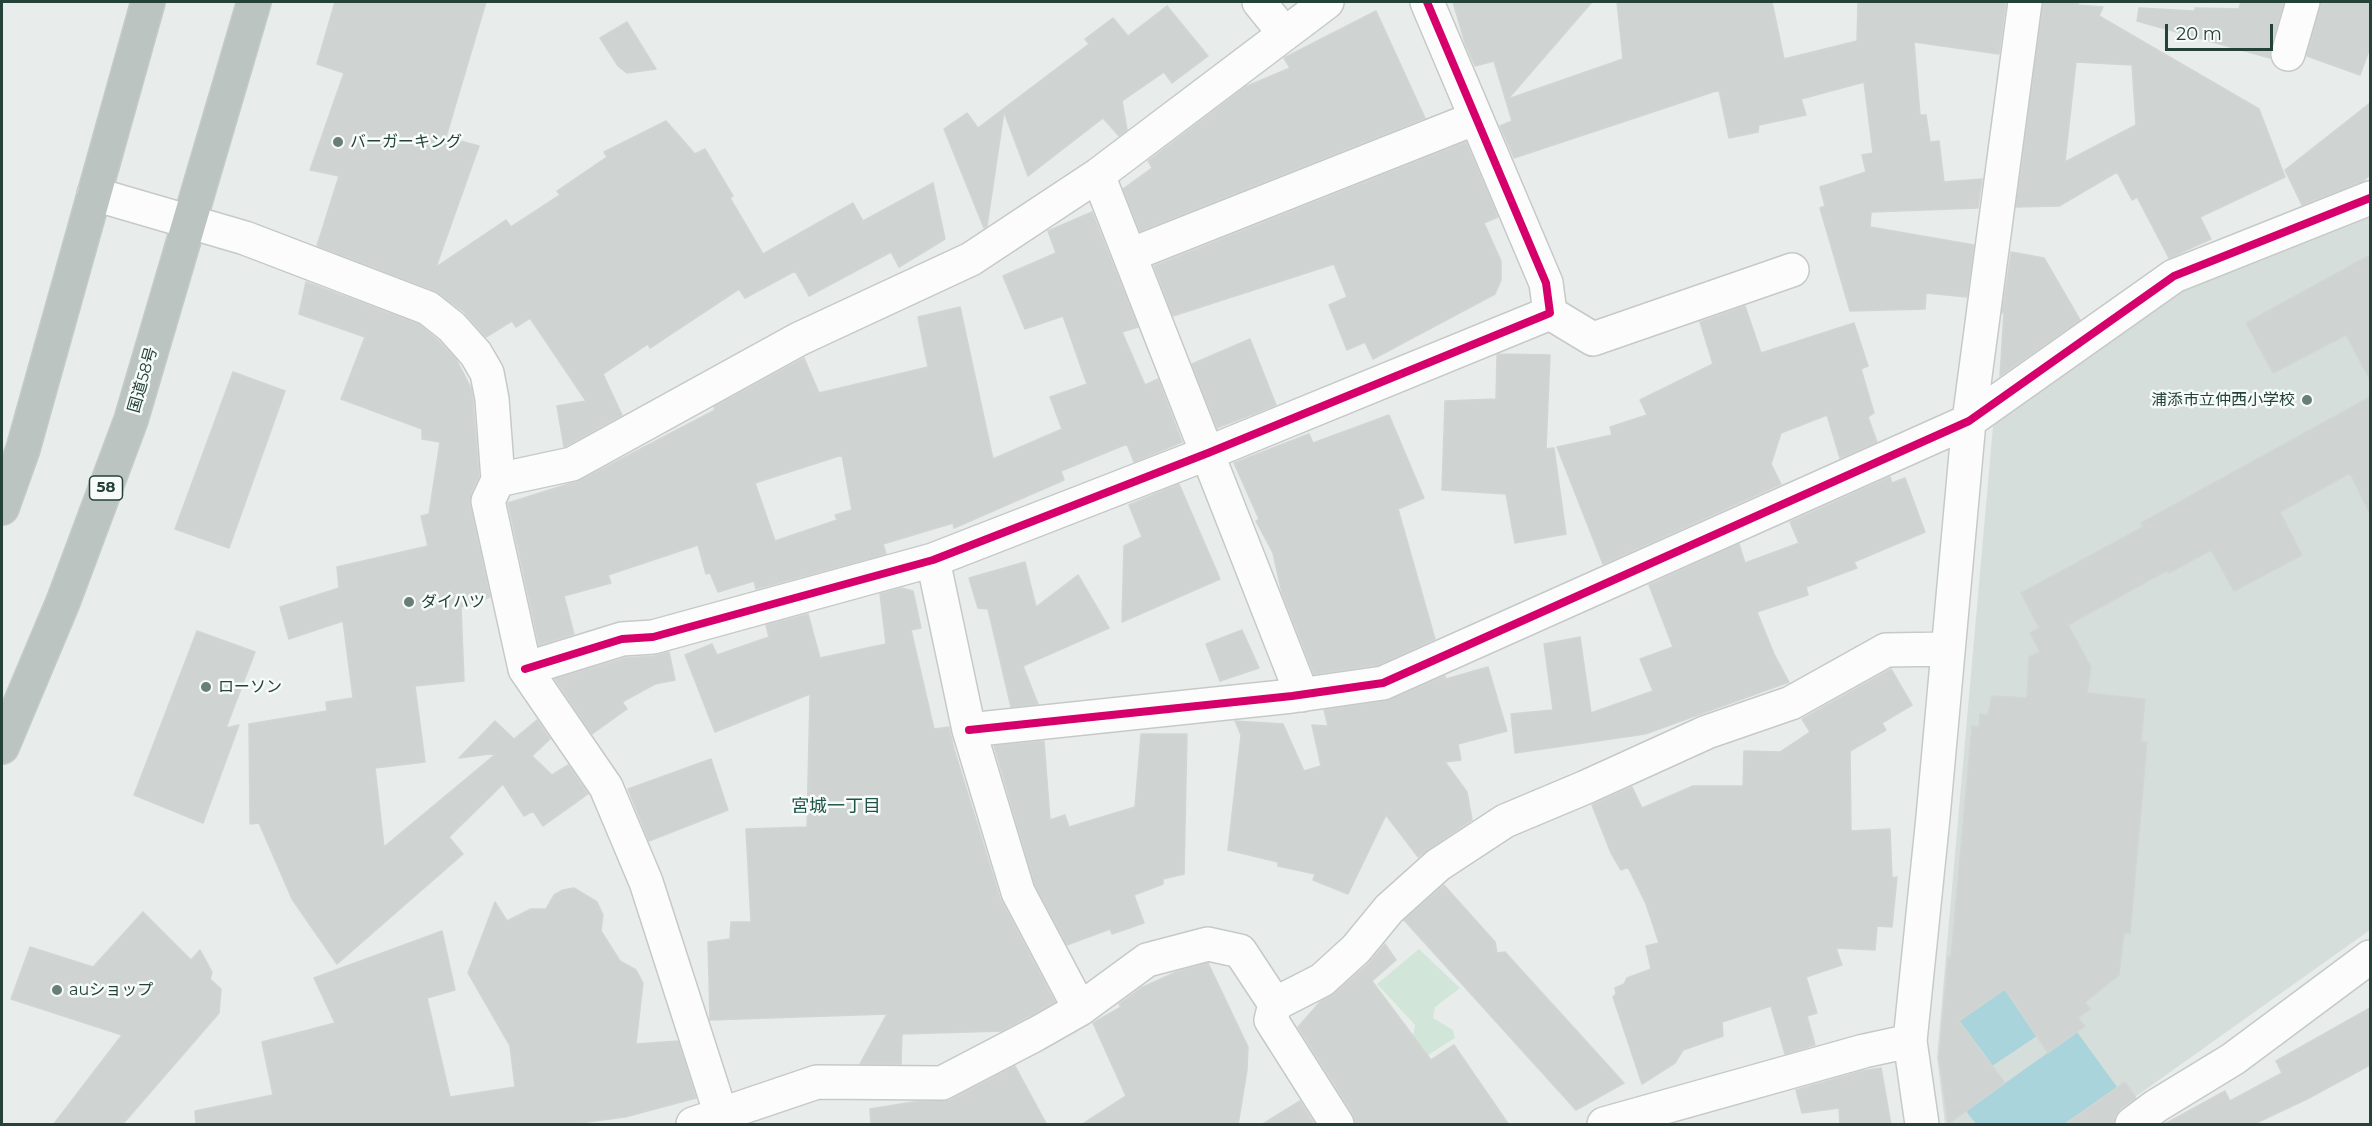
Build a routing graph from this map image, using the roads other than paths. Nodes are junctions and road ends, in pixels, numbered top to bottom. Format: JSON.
{"nodes":[{"id":1,"x":148,"y":2,"type":"edge"},
{"id":2,"x":254,"y":2,"type":"edge"},
{"id":3,"x":1259,"y":2,"type":"edge"},
{"id":4,"x":1327,"y":2,"type":"edge"},
{"id":5,"x":1427,"y":2,"type":"edge"},
{"id":6,"x":2025,"y":2,"type":"edge"},
{"id":7,"x":2303,"y":2,"type":"edge"},
{"id":8,"x":1284,"y":33,"type":"junction"},
{"id":9,"x":2288,"y":54,"type":"dead end"},
{"id":10,"x":1476,"y":118,"type":"junction"},
{"id":11,"x":1098,"y":175,"type":"junction"},
{"id":12,"x":94,"y":194,"type":"junction"},
{"id":13,"x":2370,"y":198,"type":"edge"},
{"id":14,"x":189,"y":220,"type":"junction"},
{"id":15,"x":1130,"y":255,"type":"junction"},
{"id":16,"x":1792,"y":270,"type":"dead end"},
{"id":17,"x":1550,"y":313,"type":"junction"},
{"id":18,"x":1969,"y":421,"type":"junction"},
{"id":19,"x":1208,"y":453,"type":"junction"},
{"id":20,"x":498,"y":480,"type":"junction"},
{"id":21,"x":2,"y":508,"type":"edge"},
{"id":22,"x":933,"y":560,"type":"junction"},
{"id":23,"x":1948,"y":649,"type":"junction"},
{"id":24,"x":525,"y":669,"type":"junction"},
{"id":25,"x":1302,"y":695,"type":"junction"},
{"id":26,"x":969,"y":730,"type":"junction"},
{"id":27,"x":2,"y":747,"type":"edge"},
{"id":28,"x":2370,"y":957,"type":"edge"},
{"id":29,"x":1275,"y":1004,"type":"junction"},
{"id":30,"x":1080,"y":1009,"type":"junction"},
{"id":31,"x":1910,"y":1041,"type":"junction"},
{"id":32,"x":712,"y":1121,"type":"edge"},
{"id":33,"x":1337,"y":1125,"type":"edge"},
{"id":34,"x":1604,"y":1125,"type":"edge"},
{"id":35,"x":1922,"y":1125,"type":"edge"},
{"id":36,"x":2132,"y":1125,"type":"edge"}],
"edges":[{"from":1,"to":12,"type":"highway"},
{"from":2,"to":14,"type":"highway","name":"国道58号","number":"58"},
{"from":3,"to":8,"type":"street"},
{"from":4,"to":8,"type":"street"},
{"from":5,"to":10,"type":"street"},
{"from":6,"to":18,"type":"street"},
{"from":7,"to":9,"type":"street"},
{"from":8,"to":11,"type":"street"},
{"from":10,"to":15,"type":"street"},
{"from":10,"to":17,"type":"street"},
{"from":11,"to":15,"type":"street"},
{"from":11,"to":20,"type":"street"},
{"from":12,"to":14,"type":"street"},
{"from":12,"to":21,"type":"highway"},
{"from":13,"to":18,"type":"street"},
{"from":14,"to":20,"type":"street"},
{"from":14,"to":27,"type":"highway","name":"国道58号","number":"58"},
{"from":15,"to":19,"type":"street"},
{"from":16,"to":17,"type":"street"},
{"from":17,"to":19,"type":"street"},
{"from":18,"to":23,"type":"street"},
{"from":18,"to":25,"type":"street"},
{"from":19,"to":22,"type":"street"},
{"from":19,"to":25,"type":"street"},
{"from":20,"to":24,"type":"street"},
{"from":22,"to":24,"type":"street"},
{"from":22,"to":26,"type":"street"},
{"from":23,"to":29,"type":"street"},
{"from":23,"to":31,"type":"street"},
{"from":24,"to":32,"type":"street"},
{"from":25,"to":26,"type":"street"},
{"from":26,"to":30,"type":"street"},
{"from":28,"to":36,"type":"street"},
{"from":29,"to":30,"type":"street"},
{"from":29,"to":33,"type":"street"},
{"from":30,"to":32,"type":"street"},
{"from":31,"to":34,"type":"street"},
{"from":31,"to":35,"type":"street"}]}
